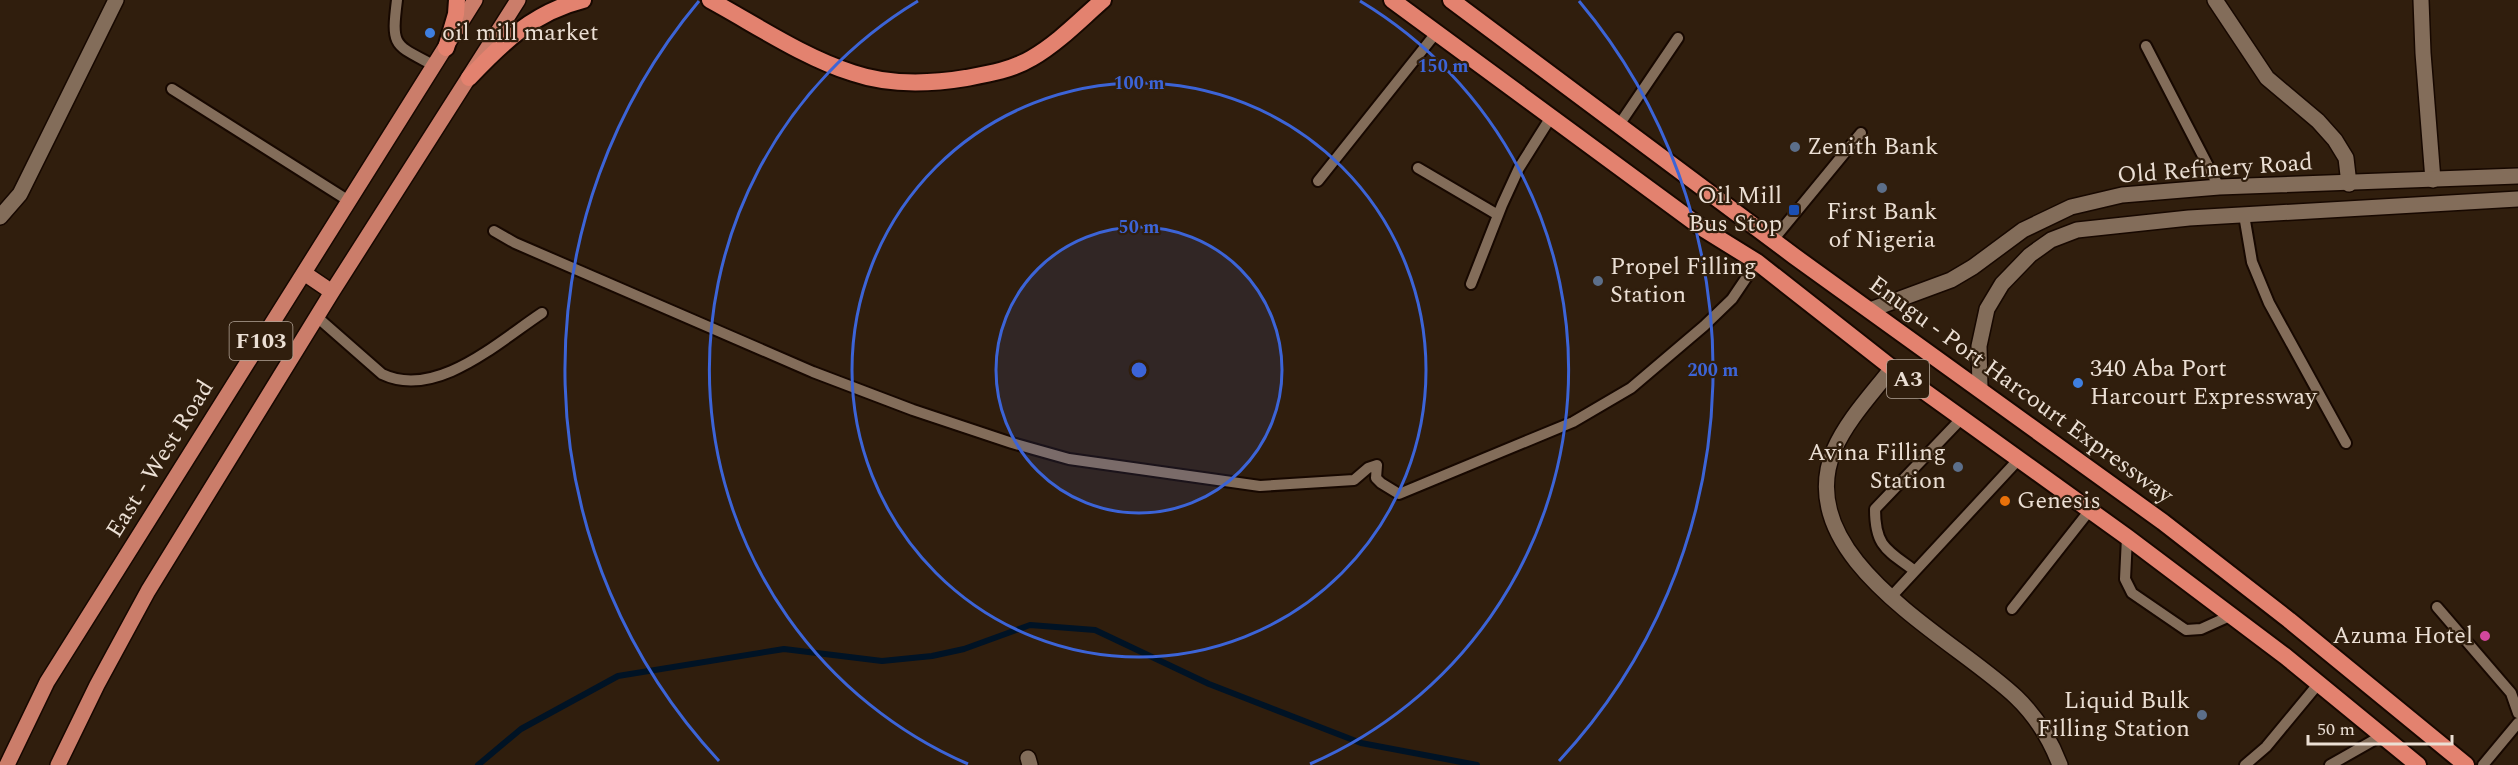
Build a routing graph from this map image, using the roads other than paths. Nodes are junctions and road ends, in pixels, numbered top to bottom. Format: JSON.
{"nodes":[{"id":1,"x":116,"y":0,"type":"edge"},
{"id":2,"x":397,"y":0,"type":"edge"},
{"id":3,"x":457,"y":0,"type":"edge"},
{"id":4,"x":475,"y":0,"type":"edge"},
{"id":5,"x":518,"y":0,"type":"edge"},
{"id":6,"x":583,"y":0,"type":"edge"},
{"id":7,"x":710,"y":0,"type":"edge"},
{"id":8,"x":1102,"y":0,"type":"edge"},
{"id":9,"x":1392,"y":0,"type":"edge"},
{"id":10,"x":1451,"y":0,"type":"edge"},
{"id":11,"x":2215,"y":0,"type":"edge"},
{"id":12,"x":2421,"y":0,"type":"edge"},
{"id":13,"x":1436,"y":33,"type":"junction"},
{"id":14,"x":1678,"y":38,"type":"dead end"},
{"id":15,"x":2146,"y":46,"type":"dead end"},
{"id":16,"x":446,"y":48,"type":"junction"},
{"id":17,"x":435,"y":66,"type":"junction"},
{"id":18,"x":469,"y":78,"type":"junction"},
{"id":19,"x":172,"y":89,"type":"dead end"},
{"id":20,"x":1551,"y":117,"type":"junction"},
{"id":21,"x":1618,"y":125,"type":"junction"},
{"id":22,"x":1861,"y":133,"type":"dead end"},
{"id":23,"x":1418,"y":168,"type":"dead end"},
{"id":24,"x":2518,"y":176,"type":"edge"},
{"id":25,"x":2433,"y":180,"type":"junction"},
{"id":26,"x":1318,"y":181,"type":"dead end"},
{"id":27,"x":2349,"y":184,"type":"junction"},
{"id":28,"x":2220,"y":187,"type":"junction"},
{"id":29,"x":2518,"y":199,"type":"edge"},
{"id":30,"x":349,"y":201,"type":"junction"},
{"id":31,"x":1498,"y":215,"type":"junction"},
{"id":32,"x":2244,"y":215,"type":"junction"},
{"id":33,"x":0,"y":217,"type":"edge"},
{"id":34,"x":494,"y":231,"type":"dead end"},
{"id":35,"x":1773,"y":240,"type":"junction"},
{"id":36,"x":1757,"y":262,"type":"junction"},
{"id":37,"x":304,"y":273,"type":"junction"},
{"id":38,"x":1471,"y":284,"type":"dead end"},
{"id":39,"x":332,"y":292,"type":"junction"},
{"id":40,"x":1870,"y":310,"type":"junction"},
{"id":41,"x":542,"y":313,"type":"dead end"},
{"id":42,"x":317,"y":317,"type":"junction"},
{"id":43,"x":1892,"y":368,"type":"junction"},
{"id":44,"x":1980,"y":388,"type":"junction"},
{"id":45,"x":1962,"y":418,"type":"junction"},
{"id":46,"x":2346,"y":442,"type":"dead end"},
{"id":47,"x":2018,"y":460,"type":"junction"},
{"id":48,"x":2090,"y":510,"type":"junction"},
{"id":49,"x":2127,"y":537,"type":"junction"},
{"id":50,"x":1915,"y":571,"type":"junction"},
{"id":51,"x":1890,"y":598,"type":"junction"},
{"id":52,"x":2437,"y":607,"type":"dead end"},
{"id":53,"x":2012,"y":609,"type":"dead end"},
{"id":54,"x":2232,"y":615,"type":"junction"},
{"id":55,"x":2319,"y":683,"type":"junction"},
{"id":56,"x":2518,"y":713,"type":"edge"},
{"id":57,"x":2518,"y":723,"type":"edge"},
{"id":58,"x":2383,"y":735,"type":"junction"},
{"id":59,"x":7,"y":765,"type":"edge"},
{"id":60,"x":58,"y":765,"type":"edge"},
{"id":61,"x":2060,"y":765,"type":"edge"},
{"id":62,"x":2245,"y":765,"type":"edge"},
{"id":63,"x":2330,"y":765,"type":"edge"},
{"id":64,"x":2418,"y":765,"type":"edge"},
{"id":65,"x":2466,"y":765,"type":"edge"},
{"id":66,"x":2483,"y":765,"type":"edge"}],
"edges":[{"from":1,"to":33,"type":"main road"},
{"from":2,"to":17,"type":"lane"},
{"from":3,"to":16,"type":"highway"},
{"from":4,"to":16,"type":"main road","name":"East - West Road","number":"F103"},
{"from":5,"to":18,"type":"main road","number":"F103"},
{"from":6,"to":18,"type":"highway"},
{"from":7,"to":8,"type":"highway"},
{"from":9,"to":13,"type":"highway","number":"A3"},
{"from":10,"to":21,"type":"highway","name":"Enugu - Port Harcourt Expressway","number":"A3"},
{"from":11,"to":27,"type":"main road"},
{"from":12,"to":25,"type":"main road"},
{"from":13,"to":20,"type":"highway","number":"A3"},
{"from":13,"to":26,"type":"lane"},
{"from":14,"to":21,"type":"lane"},
{"from":15,"to":28,"type":"lane"},
{"from":16,"to":17,"type":"main road","name":"East - West Road","number":"F103"},
{"from":17,"to":30,"type":"main road","name":"East - West Road","number":"F103"},
{"from":18,"to":39,"type":"main road","number":"F103"},
{"from":19,"to":30,"type":"lane"},
{"from":20,"to":31,"type":"lane"},
{"from":20,"to":36,"type":"highway","number":"A3"},
{"from":21,"to":35,"type":"highway","name":"Enugu - Port Harcourt Expressway","number":"A3"},
{"from":22,"to":35,"type":"lane"},
{"from":23,"to":31,"type":"lane"},
{"from":24,"to":25,"type":"main road","name":"Old Refinery Road"},
{"from":25,"to":27,"type":"main road","name":"Old Refinery Road"},
{"from":27,"to":28,"type":"main road","name":"Old Refinery Road"},
{"from":28,"to":40,"type":"main road","name":"Old Refinery Road"},
{"from":29,"to":32,"type":"main road","name":"Old Refinery Road"},
{"from":30,"to":37,"type":"main road","name":"East - West Road","number":"F103"},
{"from":31,"to":38,"type":"lane"},
{"from":32,"to":44,"type":"main road","name":"Old Refinery Road"},
{"from":32,"to":46,"type":"lane"},
{"from":34,"to":36,"type":"lane"},
{"from":35,"to":40,"type":"highway","name":"Enugu - Port Harcourt Expressway","number":"A3"},
{"from":36,"to":43,"type":"highway","number":"A3"},
{"from":37,"to":39,"type":"main road"},
{"from":37,"to":59,"type":"main road","name":"East - West Road","number":"F103"},
{"from":39,"to":42,"type":"main road","number":"F103"},
{"from":40,"to":44,"type":"highway","name":"Enugu - Port Harcourt Expressway","number":"A3"},
{"from":41,"to":42,"type":"lane"},
{"from":42,"to":60,"type":"main road","number":"F103"},
{"from":43,"to":45,"type":"highway","number":"A3"},
{"from":43,"to":51,"type":"main road"},
{"from":44,"to":65,"type":"highway","name":"Enugu - Port Harcourt Expressway","number":"A3"},
{"from":45,"to":47,"type":"highway","number":"A3"},
{"from":45,"to":50,"type":"lane"},
{"from":47,"to":48,"type":"highway","number":"A3"},
{"from":47,"to":50,"type":"lane"},
{"from":48,"to":49,"type":"highway","number":"A3"},
{"from":48,"to":53,"type":"lane"},
{"from":49,"to":54,"type":"highway","number":"A3"},
{"from":49,"to":54,"type":"lane"},
{"from":50,"to":51,"type":"lane"},
{"from":51,"to":61,"type":"main road"},
{"from":52,"to":56,"type":"lane"},
{"from":54,"to":55,"type":"highway","number":"A3"},
{"from":55,"to":58,"type":"highway","number":"A3"},
{"from":55,"to":62,"type":"lane"},
{"from":57,"to":66,"type":"lane"},
{"from":58,"to":63,"type":"lane"},
{"from":58,"to":64,"type":"highway","number":"A3"}]}
